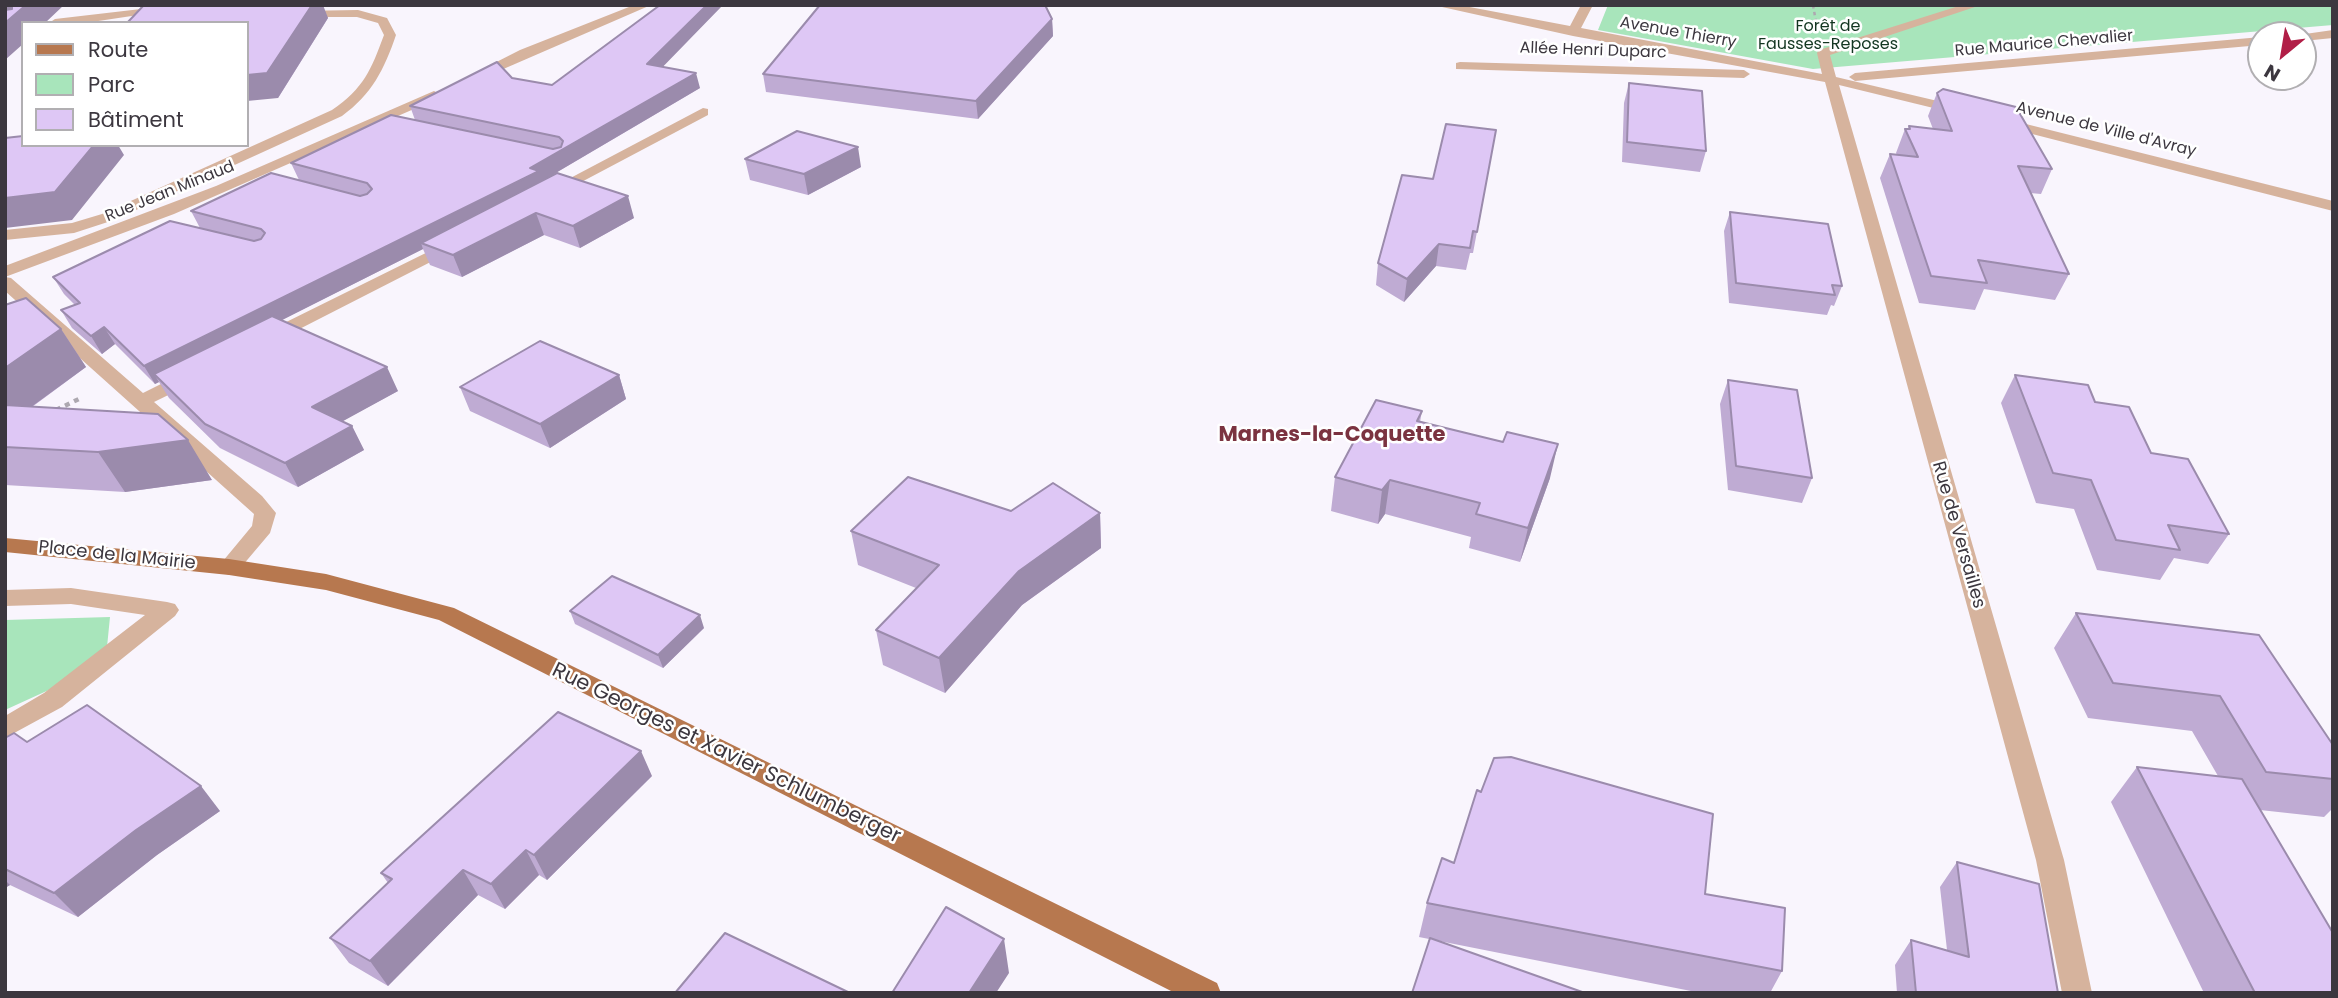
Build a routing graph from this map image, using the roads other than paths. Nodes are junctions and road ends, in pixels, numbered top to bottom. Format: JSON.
{"nodes":[{"id":1,"x":645,"y":5,"type":"edge"},
{"id":2,"x":1439,"y":5,"type":"edge"},
{"id":3,"x":1587,"y":5,"type":"edge"},
{"id":4,"x":1975,"y":5,"type":"edge"},
{"id":5,"x":1486,"y":10,"type":"edge"},
{"id":6,"x":1946,"y":10,"type":"edge"},
{"id":7,"x":141,"y":12,"type":"edge"},
{"id":8,"x":286,"y":15,"type":"edge"},
{"id":9,"x":71,"y":21,"type":"edge"},
{"id":10,"x":1573,"y":32,"type":"junction"},
{"id":11,"x":2247,"y":42,"type":"edge"},
{"id":12,"x":1460,"y":65,"type":"dead end"},
{"id":13,"x":1765,"y":67,"type":"junction"},
{"id":14,"x":1829,"y":79,"type":"junction"},
{"id":15,"x":703,"y":112,"type":"dead end"},
{"id":16,"x":380,"y":120,"type":"junction"},
{"id":17,"x":405,"y":126,"type":"edge"},
{"id":18,"x":257,"y":176,"type":"junction"},
{"id":19,"x":282,"y":183,"type":"edge"},
{"id":20,"x":537,"y":200,"type":"edge"},
{"id":21,"x":2333,"y":206,"type":"edge"},
{"id":22,"x":146,"y":222,"type":"junction"},
{"id":23,"x":172,"y":228,"type":"edge"},
{"id":24,"x":5,"y":235,"type":"edge"},
{"id":25,"x":466,"y":237,"type":"edge"},
{"id":26,"x":5,"y":272,"type":"edge"},
{"id":27,"x":5,"y":282,"type":"edge"},
{"id":28,"x":250,"y":347,"type":"edge"},
{"id":29,"x":202,"y":371,"type":"edge"},
{"id":30,"x":142,"y":401,"type":"junction"},
{"id":31,"x":5,"y":545,"type":"edge"},
{"id":32,"x":229,"y":567,"type":"junction"},
{"id":33,"x":5,"y":598,"type":"edge"},
{"id":34,"x":5,"y":728,"type":"edge"},
{"id":35,"x":1206,"y":993,"type":"edge"},
{"id":36,"x":2077,"y":993,"type":"edge"}],
"edges":[{"from":1,"to":16,"type":"street","name":"Rue Jean Minaud"},
{"from":2,"to":5,"type":"street","name":"Avenue Thierry"},
{"from":3,"to":10,"type":"street"},
{"from":4,"to":6,"type":"street"},
{"from":5,"to":10,"type":"street","name":"Avenue Thierry"},
{"from":6,"to":14,"type":"street","name":"Rue de Versailles"},
{"from":7,"to":9,"type":"street"},
{"from":8,"to":24,"type":"street"},
{"from":10,"to":13,"type":"street","name":"Avenue Thierry"},
{"from":11,"to":14,"type":"street","name":"Rue Maurice Chevalier"},
{"from":12,"to":13,"type":"street","name":"Allée Henri Duparc"},
{"from":13,"to":14,"type":"street","name":"Avenue Thierry"},
{"from":14,"to":21,"type":"street","name":"Avenue de Ville d'Avray"},
{"from":14,"to":36,"type":"street","name":"Rue de Versailles"},
{"from":15,"to":20,"type":"street"},
{"from":16,"to":17,"type":"street"},
{"from":16,"to":18,"type":"street","name":"Rue Jean Minaud"},
{"from":18,"to":19,"type":"street"},
{"from":18,"to":22,"type":"street","name":"Rue Jean Minaud"},
{"from":22,"to":23,"type":"street"},
{"from":22,"to":26,"type":"street","name":"Rue Jean Minaud"},
{"from":25,"to":28,"type":"street"},
{"from":27,"to":30,"type":"street"},
{"from":29,"to":30,"type":"street"},
{"from":30,"to":32,"type":"street"},
{"from":31,"to":32,"type":"main road","name":"Place de la Mairie"},
{"from":32,"to":35,"type":"main road","name":"Rue Georges et Xavier Schlumberger"},
{"from":33,"to":34,"type":"street"}]}
